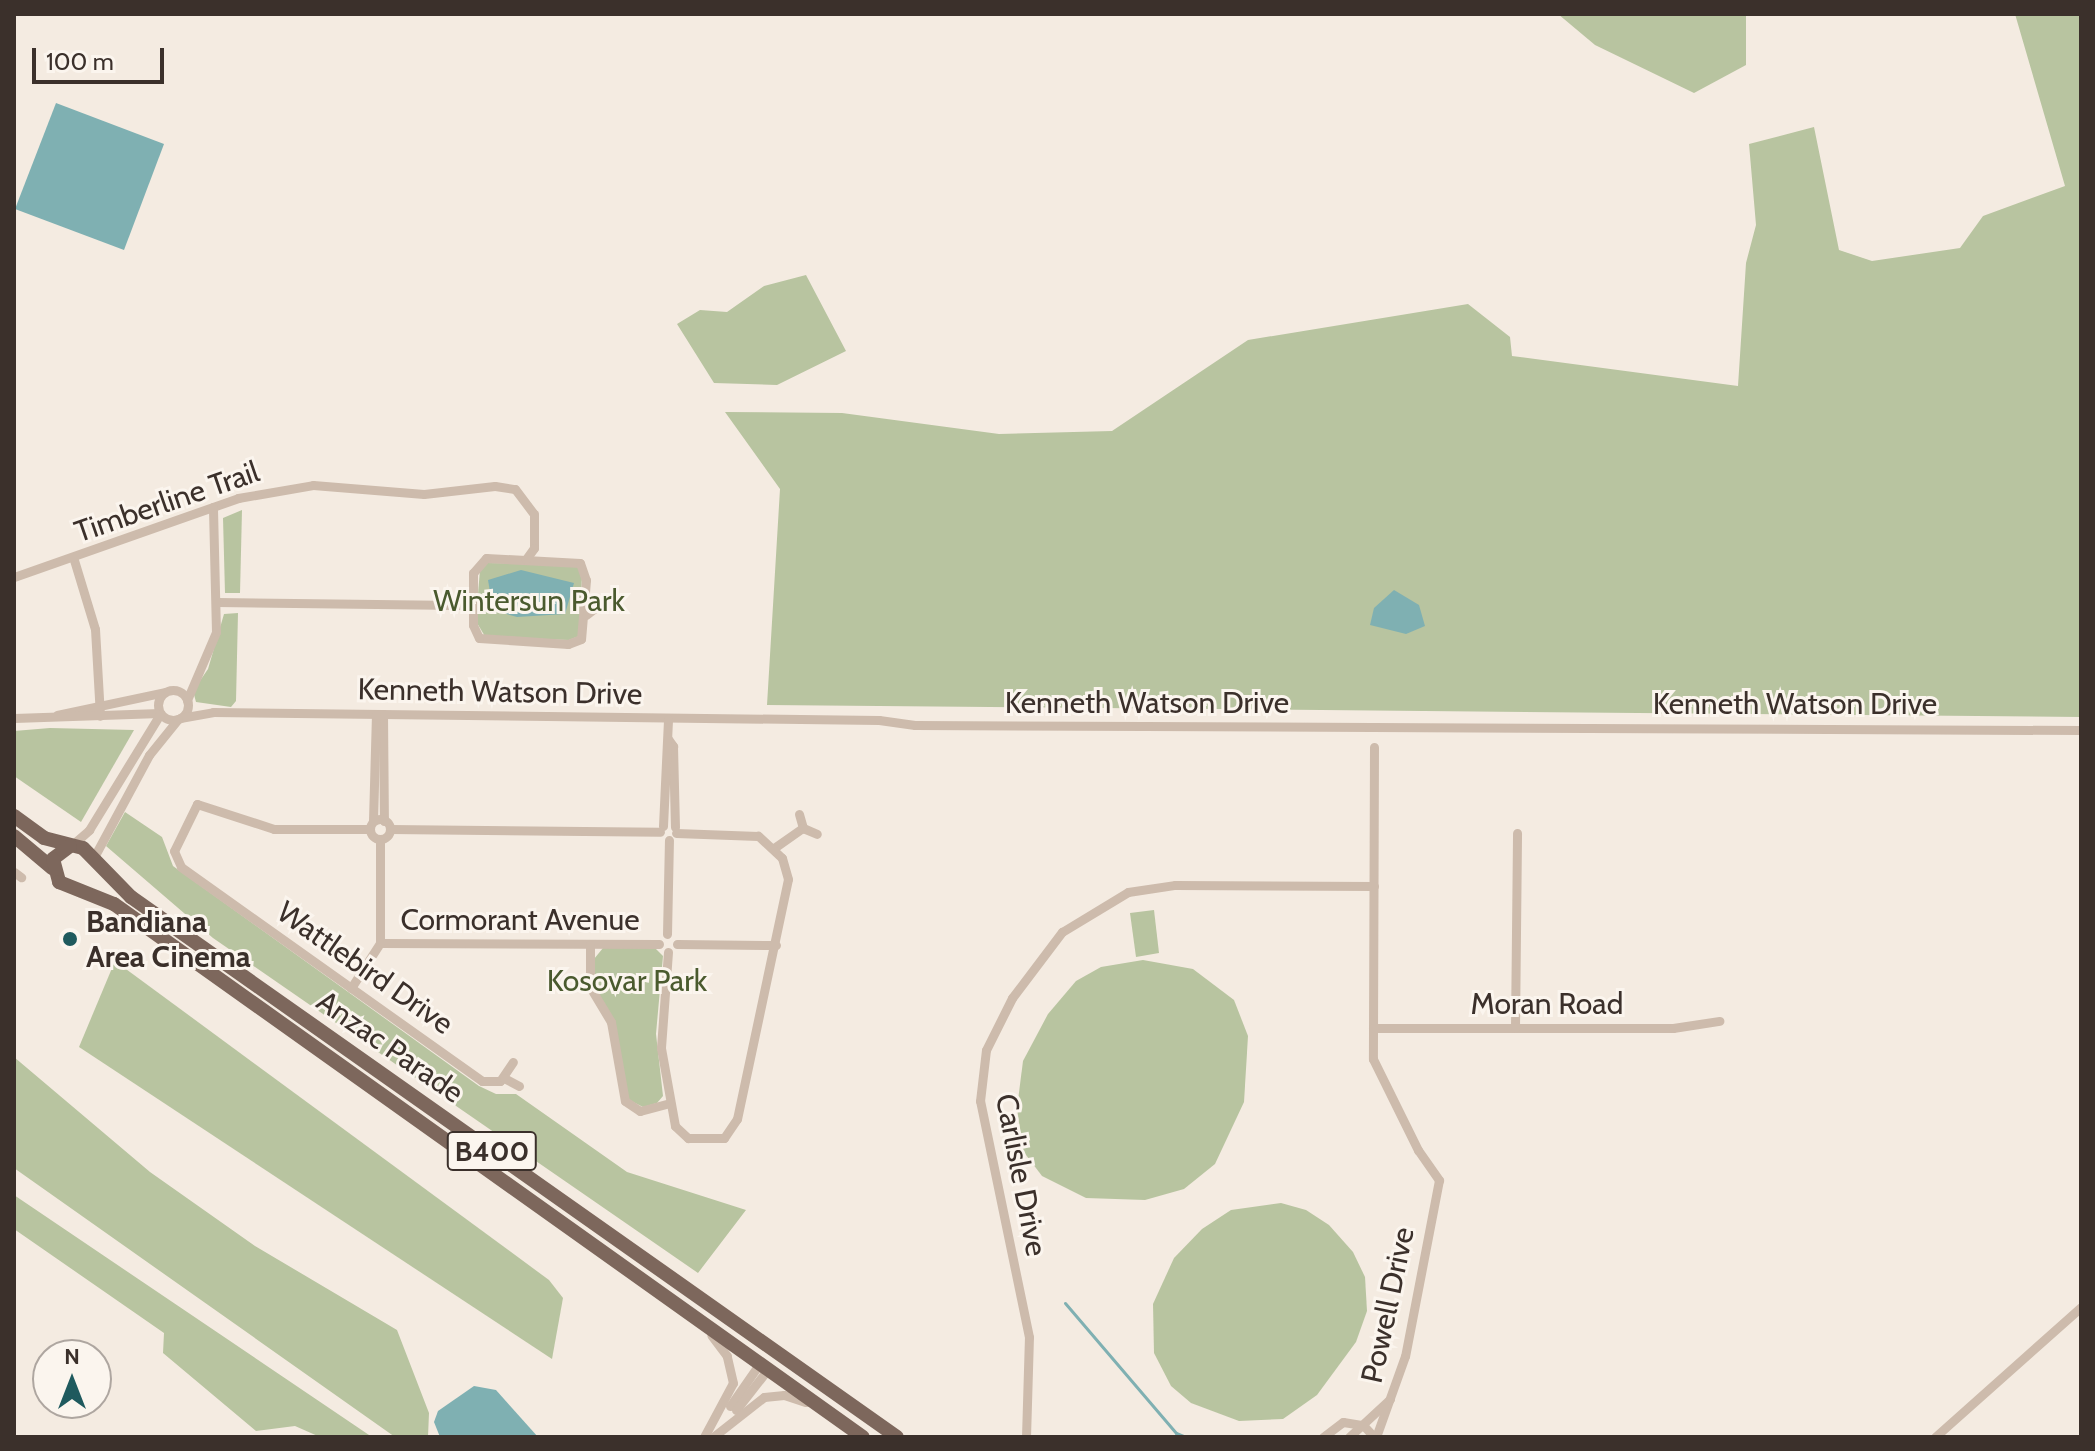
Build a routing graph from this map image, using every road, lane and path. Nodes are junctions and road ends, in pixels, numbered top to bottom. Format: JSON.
{"nodes":[{"id":1,"x":213,"y":507,"type":"junction"},
{"id":2,"x":534,"y":544,"type":"junction"},
{"id":3,"x":526,"y":559,"type":"junction"},
{"id":4,"x":546,"y":559,"type":"junction"},
{"id":5,"x":74,"y":560,"type":"junction"},
{"id":6,"x":14,"y":577,"type":"edge"},
{"id":7,"x":586,"y":588,"type":"junction"},
{"id":8,"x":473,"y":593,"type":"junction"},
{"id":9,"x":217,"y":602,"type":"junction"},
{"id":10,"x":458,"y":605,"type":"junction"},
{"id":11,"x":585,"y":616,"type":"junction"},
{"id":12,"x":473,"y":618,"type":"junction"},
{"id":13,"x":196,"y":678,"type":"junction"},
{"id":14,"x":166,"y":692,"type":"junction"},
{"id":15,"x":187,"y":701,"type":"junction"},
{"id":16,"x":99,"y":711,"type":"junction"},
{"id":17,"x":213,"y":712,"type":"junction"},
{"id":18,"x":128,"y":713,"type":"junction"},
{"id":19,"x":160,"y":714,"type":"junction"},
{"id":20,"x":380,"y":714,"type":"junction"},
{"id":21,"x":14,"y":718,"type":"edge"},
{"id":22,"x":179,"y":719,"type":"junction"},
{"id":23,"x":668,"y":719,"type":"junction"},
{"id":24,"x":2081,"y":730,"type":"edge"},
{"id":25,"x":668,"y":739,"type":"junction"},
{"id":26,"x":143,"y":740,"type":"junction"},
{"id":27,"x":1374,"y":747,"type":"dead end"},
{"id":28,"x":799,"y":814,"type":"dead end"},
{"id":29,"x":14,"y":816,"type":"edge"},
{"id":30,"x":371,"y":825,"type":"junction"},
{"id":31,"x":387,"y":825,"type":"junction"},
{"id":32,"x":803,"y":828,"type":"junction"},
{"id":33,"x":662,"y":829,"type":"junction"},
{"id":34,"x":673,"y":833,"type":"junction"},
{"id":35,"x":1517,"y":833,"type":"dead end"},
{"id":36,"x":817,"y":834,"type":"dead end"},
{"id":37,"x":14,"y":836,"type":"edge"},
{"id":38,"x":380,"y":840,"type":"junction"},
{"id":39,"x":14,"y":845,"type":"edge"},
{"id":40,"x":71,"y":846,"type":"junction"},
{"id":41,"x":774,"y":848,"type":"junction"},
{"id":42,"x":33,"y":849,"type":"junction"},
{"id":43,"x":93,"y":860,"type":"junction"},
{"id":44,"x":52,"y":868,"type":"junction"},
{"id":45,"x":1374,"y":886,"type":"junction"},
{"id":46,"x":74,"y":887,"type":"junction"},
{"id":47,"x":667,"y":934,"type":"junction"},
{"id":48,"x":380,"y":943,"type":"junction"},
{"id":49,"x":659,"y":944,"type":"junction"},
{"id":50,"x":677,"y":944,"type":"junction"},
{"id":51,"x":590,"y":945,"type":"junction"},
{"id":52,"x":776,"y":945,"type":"junction"},
{"id":53,"x":668,"y":952,"type":"junction"},
{"id":54,"x":351,"y":988,"type":"junction"},
{"id":55,"x":1719,"y":1021,"type":"dead end"},
{"id":56,"x":1373,"y":1028,"type":"junction"},
{"id":57,"x":1515,"y":1028,"type":"junction"},
{"id":58,"x":513,"y":1062,"type":"dead end"},
{"id":59,"x":504,"y":1078,"type":"junction"},
{"id":60,"x":519,"y":1086,"type":"dead end"},
{"id":61,"x":670,"y":1103,"type":"junction"},
{"id":62,"x":2081,"y":1307,"type":"edge"},
{"id":63,"x":697,"y":1320,"type":"junction"},
{"id":64,"x":775,"y":1351,"type":"junction"},
{"id":65,"x":764,"y":1366,"type":"junction"},
{"id":66,"x":1394,"y":1393,"type":"junction"},
{"id":67,"x":827,"y":1411,"type":"junction"},
{"id":68,"x":1363,"y":1425,"type":"junction"},
{"id":69,"x":708,"y":1437,"type":"edge"},
{"id":70,"x":863,"y":1437,"type":"edge"},
{"id":71,"x":897,"y":1437,"type":"edge"},
{"id":72,"x":1026,"y":1437,"type":"edge"},
{"id":73,"x":1323,"y":1437,"type":"edge"},
{"id":74,"x":1349,"y":1437,"type":"edge"},
{"id":75,"x":1375,"y":1437,"type":"edge"},
{"id":76,"x":1935,"y":1437,"type":"edge"}],
"edges":[{"from":1,"to":2,"type":"street","name":"Timberline Trail"},
{"from":1,"to":5,"type":"street","name":"Timberline Trail"},
{"from":1,"to":9,"type":"street"},
{"from":2,"to":3,"type":"street"},
{"from":2,"to":4,"type":"street"},
{"from":3,"to":4,"type":"street"},
{"from":3,"to":8,"type":"street"},
{"from":4,"to":7,"type":"street"},
{"from":5,"to":6,"type":"street","name":"Timberline Trail"},
{"from":5,"to":16,"type":"street"},
{"from":7,"to":11,"type":"street"},
{"from":7,"to":11,"type":"street"},
{"from":8,"to":10,"type":"street"},
{"from":8,"to":12,"type":"street"},
{"from":9,"to":10,"type":"street"},
{"from":9,"to":13,"type":"street"},
{"from":10,"to":12,"type":"street"},
{"from":11,"to":12,"type":"street"},
{"from":13,"to":14,"type":"street"},
{"from":13,"to":15,"type":"street"},
{"from":14,"to":15,"type":"street"},
{"from":14,"to":16,"type":"street"},
{"from":14,"to":19,"type":"street"},
{"from":15,"to":17,"type":"street","name":"Kenneth Watson Drive"},
{"from":15,"to":22,"type":"street"},
{"from":16,"to":18,"type":"street"},
{"from":16,"to":21,"type":"street"},
{"from":17,"to":20,"type":"street","name":"Kenneth Watson Drive"},
{"from":17,"to":22,"type":"street","name":"Kenneth Watson Drive"},
{"from":18,"to":19,"type":"street"},
{"from":18,"to":26,"type":"street"},
{"from":19,"to":22,"type":"street"},
{"from":19,"to":26,"type":"street"},
{"from":20,"to":23,"type":"street","name":"Kenneth Watson Drive"},
{"from":20,"to":30,"type":"street"},
{"from":20,"to":31,"type":"street"},
{"from":22,"to":43,"type":"street"},
{"from":23,"to":24,"type":"street","name":"Kenneth Watson Drive"},
{"from":23,"to":25,"type":"street"},
{"from":25,"to":33,"type":"street"},
{"from":25,"to":34,"type":"street"},
{"from":26,"to":40,"type":"street"},
{"from":27,"to":45,"type":"street"},
{"from":28,"to":32,"type":"street"},
{"from":29,"to":40,"type":"main road","number":"B400"},
{"from":30,"to":31,"type":"street"},
{"from":30,"to":38,"type":"street"},
{"from":30,"to":54,"type":"street","name":"Wattlebird Drive"},
{"from":31,"to":33,"type":"street"},
{"from":31,"to":38,"type":"street"},
{"from":32,"to":36,"type":"street"},
{"from":32,"to":41,"type":"street"},
{"from":33,"to":34,"type":"street"},
{"from":34,"to":41,"type":"street"},
{"from":34,"to":47,"type":"street"},
{"from":35,"to":57,"type":"street"},
{"from":37,"to":42,"type":"main road","number":"B400"},
{"from":38,"to":48,"type":"street"},
{"from":39,"to":42,"type":"street"},
{"from":40,"to":43,"type":"main road","number":"B400"},
{"from":40,"to":44,"type":"main road"},
{"from":41,"to":52,"type":"street"},
{"from":42,"to":44,"type":"main road","number":"B400"},
{"from":43,"to":46,"type":"main road"},
{"from":43,"to":64,"type":"main road","name":"Anzac Parade","number":"B400"},
{"from":44,"to":46,"type":"main road","number":"B400"},
{"from":45,"to":56,"type":"street"},
{"from":45,"to":72,"type":"street","name":"Carlisle Drive"},
{"from":46,"to":63,"type":"main road","name":"Anzac Parade","number":"B400"},
{"from":47,"to":49,"type":"street"},
{"from":47,"to":50,"type":"street"},
{"from":48,"to":51,"type":"street","name":"Cormorant Avenue"},
{"from":48,"to":54,"type":"street"},
{"from":49,"to":51,"type":"street","name":"Cormorant Avenue"},
{"from":49,"to":53,"type":"street"},
{"from":50,"to":52,"type":"street","name":"Cormorant Avenue"},
{"from":50,"to":53,"type":"street"},
{"from":51,"to":61,"type":"street"},
{"from":52,"to":61,"type":"street"},
{"from":53,"to":61,"type":"street"},
{"from":54,"to":59,"type":"street","name":"Wattlebird Drive"},
{"from":55,"to":57,"type":"street","name":"Moran Road"},
{"from":56,"to":57,"type":"street","name":"Moran Road"},
{"from":56,"to":66,"type":"street","name":"Powell Drive"},
{"from":58,"to":59,"type":"street"},
{"from":59,"to":60,"type":"street","name":"Wattlebird Drive"},
{"from":62,"to":76,"type":"street"},
{"from":63,"to":65,"type":"main road","name":"Anzac Parade","number":"B400"},
{"from":63,"to":69,"type":"street"},
{"from":64,"to":65,"type":"main road"},
{"from":64,"to":71,"type":"main road","name":"Anzac Parade","number":"B400"},
{"from":65,"to":67,"type":"main road","name":"Anzac Parade","number":"B400"},
{"from":65,"to":69,"type":"street"},
{"from":66,"to":68,"type":"street"},
{"from":66,"to":75,"type":"street","name":"Powell Drive"},
{"from":67,"to":69,"type":"street"},
{"from":67,"to":70,"type":"main road","name":"Anzac Parade","number":"B400"},
{"from":68,"to":73,"type":"street"},
{"from":68,"to":74,"type":"street"},
{"from":68,"to":75,"type":"street"}]}
